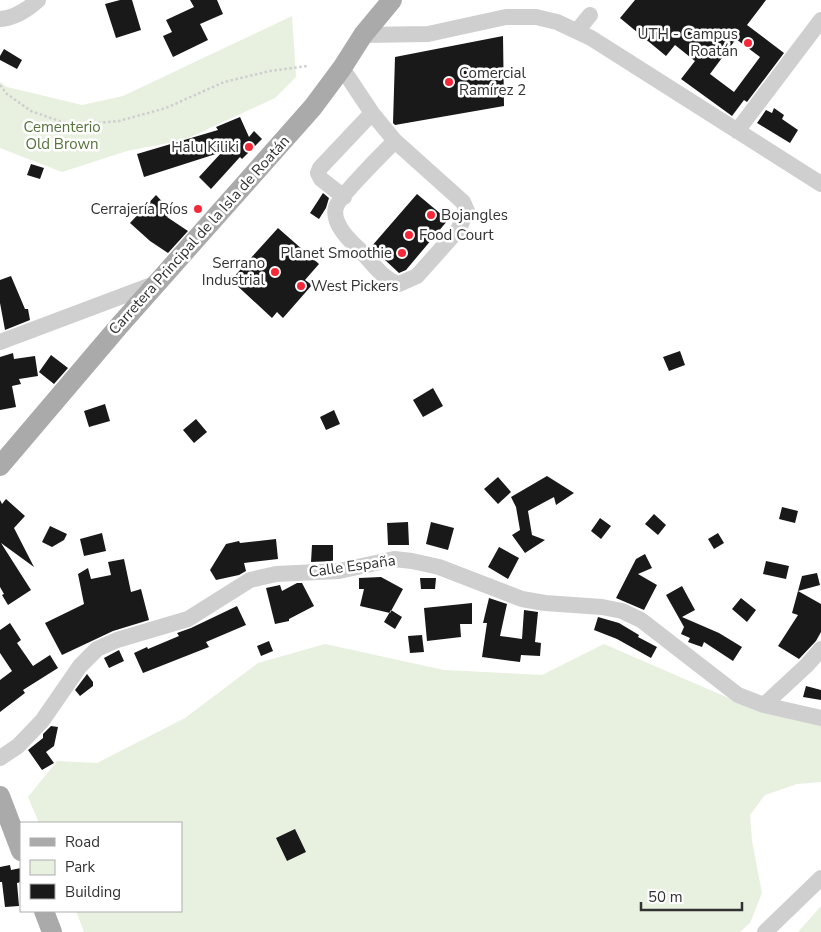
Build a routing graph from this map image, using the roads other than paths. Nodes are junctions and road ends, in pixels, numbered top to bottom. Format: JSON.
{"nodes":[{"id":1,"x":38,"y":0,"type":"edge"},
{"id":2,"x":392,"y":0,"type":"edge"},
{"id":3,"x":590,"y":15,"type":"dead end"},
{"id":4,"x":0,"y":19,"type":"edge"},
{"id":5,"x":821,"y":20,"type":"edge"},
{"id":6,"x":577,"y":31,"type":"junction"},
{"id":7,"x":362,"y":35,"type":"junction"},
{"id":8,"x":342,"y":68,"type":"junction"},
{"id":9,"x":372,"y":114,"type":"junction"},
{"id":10,"x":737,"y":131,"type":"junction"},
{"id":11,"x":395,"y":141,"type":"junction"},
{"id":12,"x":821,"y":184,"type":"edge"},
{"id":13,"x":344,"y":197,"type":"junction"},
{"id":14,"x":158,"y":283,"type":"junction"},
{"id":15,"x":0,"y":342,"type":"edge"},
{"id":16,"x":0,"y":466,"type":"edge"},
{"id":17,"x":821,"y":649,"type":"edge"},
{"id":18,"x":764,"y":705,"type":"junction"},
{"id":19,"x":821,"y":718,"type":"edge"},
{"id":20,"x":0,"y":758,"type":"edge"},
{"id":21,"x":0,"y":796,"type":"edge"},
{"id":22,"x":20,"y":848,"type":"edge"},
{"id":23,"x":821,"y":878,"type":"edge"},
{"id":24,"x":44,"y":912,"type":"edge"},
{"id":25,"x":52,"y":932,"type":"edge"},
{"id":26,"x":765,"y":932,"type":"edge"}],
"edges":[{"from":1,"to":4,"type":"street"},
{"from":2,"to":7,"type":"main road","name":"Carretera Principal de la Isla de Roatán"},
{"from":3,"to":6,"type":"street"},
{"from":5,"to":10,"type":"street"},
{"from":6,"to":7,"type":"street"},
{"from":6,"to":10,"type":"street"},
{"from":7,"to":8,"type":"main road","name":"Carretera Principal de la Isla de Roatán"},
{"from":8,"to":9,"type":"street"},
{"from":8,"to":14,"type":"main road","name":"Carretera Principal de la Isla de Roatán"},
{"from":9,"to":11,"type":"street"},
{"from":9,"to":13,"type":"street"},
{"from":10,"to":12,"type":"street"},
{"from":11,"to":13,"type":"street"},
{"from":11,"to":13,"type":"street"},
{"from":14,"to":15,"type":"street"},
{"from":14,"to":16,"type":"main road","name":"Carretera Principal de la Isla de Roatán"},
{"from":17,"to":18,"type":"street"},
{"from":18,"to":19,"type":"street","name":"Calle España"},
{"from":18,"to":20,"type":"street","name":"Calle España"},
{"from":21,"to":22,"type":"main road"},
{"from":23,"to":26,"type":"street"},
{"from":24,"to":25,"type":"main road"}]}
